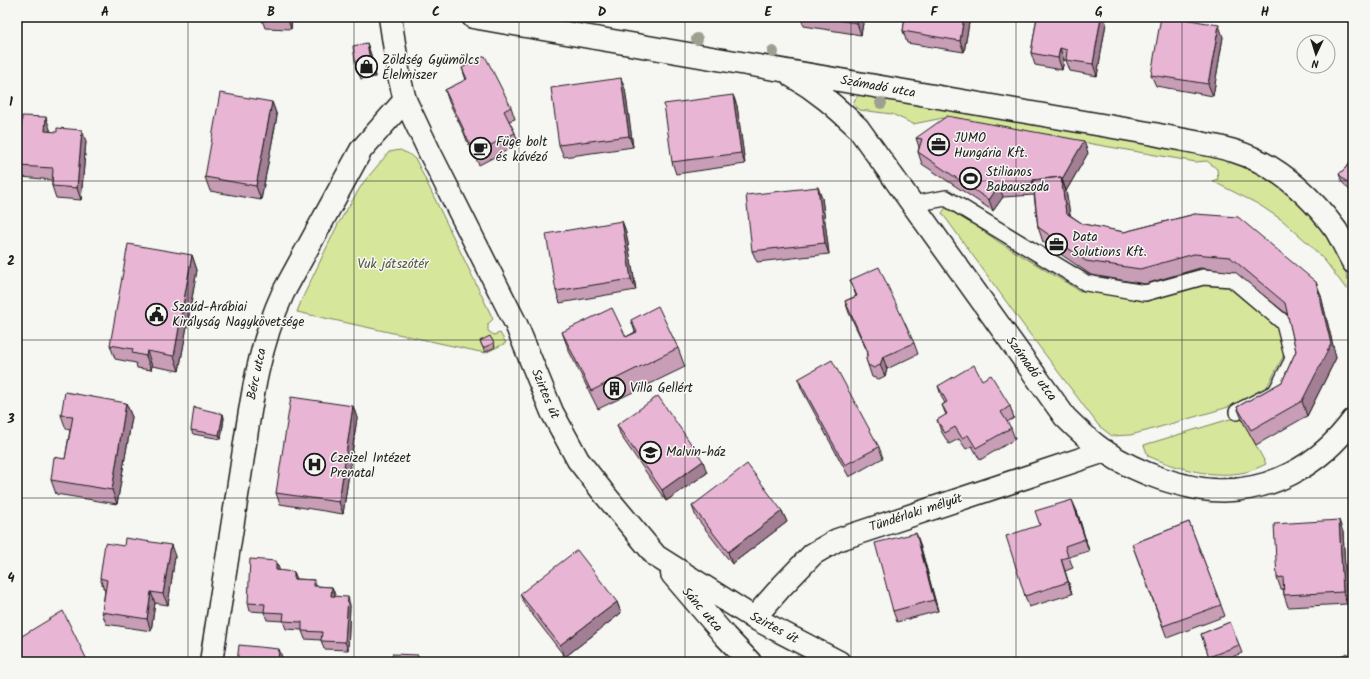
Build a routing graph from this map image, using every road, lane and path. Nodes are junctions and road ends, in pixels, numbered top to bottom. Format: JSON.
{"nodes":[{"id":1,"x":390,"y":17,"type":"edge"},
{"id":2,"x":473,"y":17,"type":"edge"},
{"id":3,"x":782,"y":70,"type":"junction"},
{"id":4,"x":405,"y":100,"type":"junction"},
{"id":5,"x":913,"y":204,"type":"junction"},
{"id":6,"x":1353,"y":262,"type":"edge"},
{"id":7,"x":1237,"y":412,"type":"dead end"},
{"id":8,"x":1353,"y":420,"type":"edge"},
{"id":9,"x":1105,"y":451,"type":"junction"},
{"id":10,"x":656,"y":556,"type":"junction"},
{"id":11,"x":754,"y":618,"type":"junction"},
{"id":12,"x":211,"y":662,"type":"edge"},
{"id":13,"x":750,"y":662,"type":"edge"},
{"id":14,"x":839,"y":662,"type":"edge"}],
"edges":[{"from":1,"to":4,"type":"street","name":"Szirtes út"},
{"from":2,"to":3,"type":"street","name":"Számadó utca"},
{"from":3,"to":5,"type":"street","name":"Számadó utca"},
{"from":3,"to":6,"type":"street","name":"Számadó utca"},
{"from":4,"to":10,"type":"street","name":"Szirtes út"},
{"from":4,"to":12,"type":"street","name":"Bérc utca"},
{"from":5,"to":7,"type":"lane"},
{"from":5,"to":9,"type":"street","name":"Számadó utca"},
{"from":8,"to":9,"type":"street","name":"Számadó utca"},
{"from":9,"to":11,"type":"street","name":"Tündérlaki mélyút"},
{"from":10,"to":11,"type":"street","name":"Szirtes út"},
{"from":10,"to":13,"type":"street","name":"Sánc utca"},
{"from":11,"to":14,"type":"street","name":"Szirtes út"}]}
